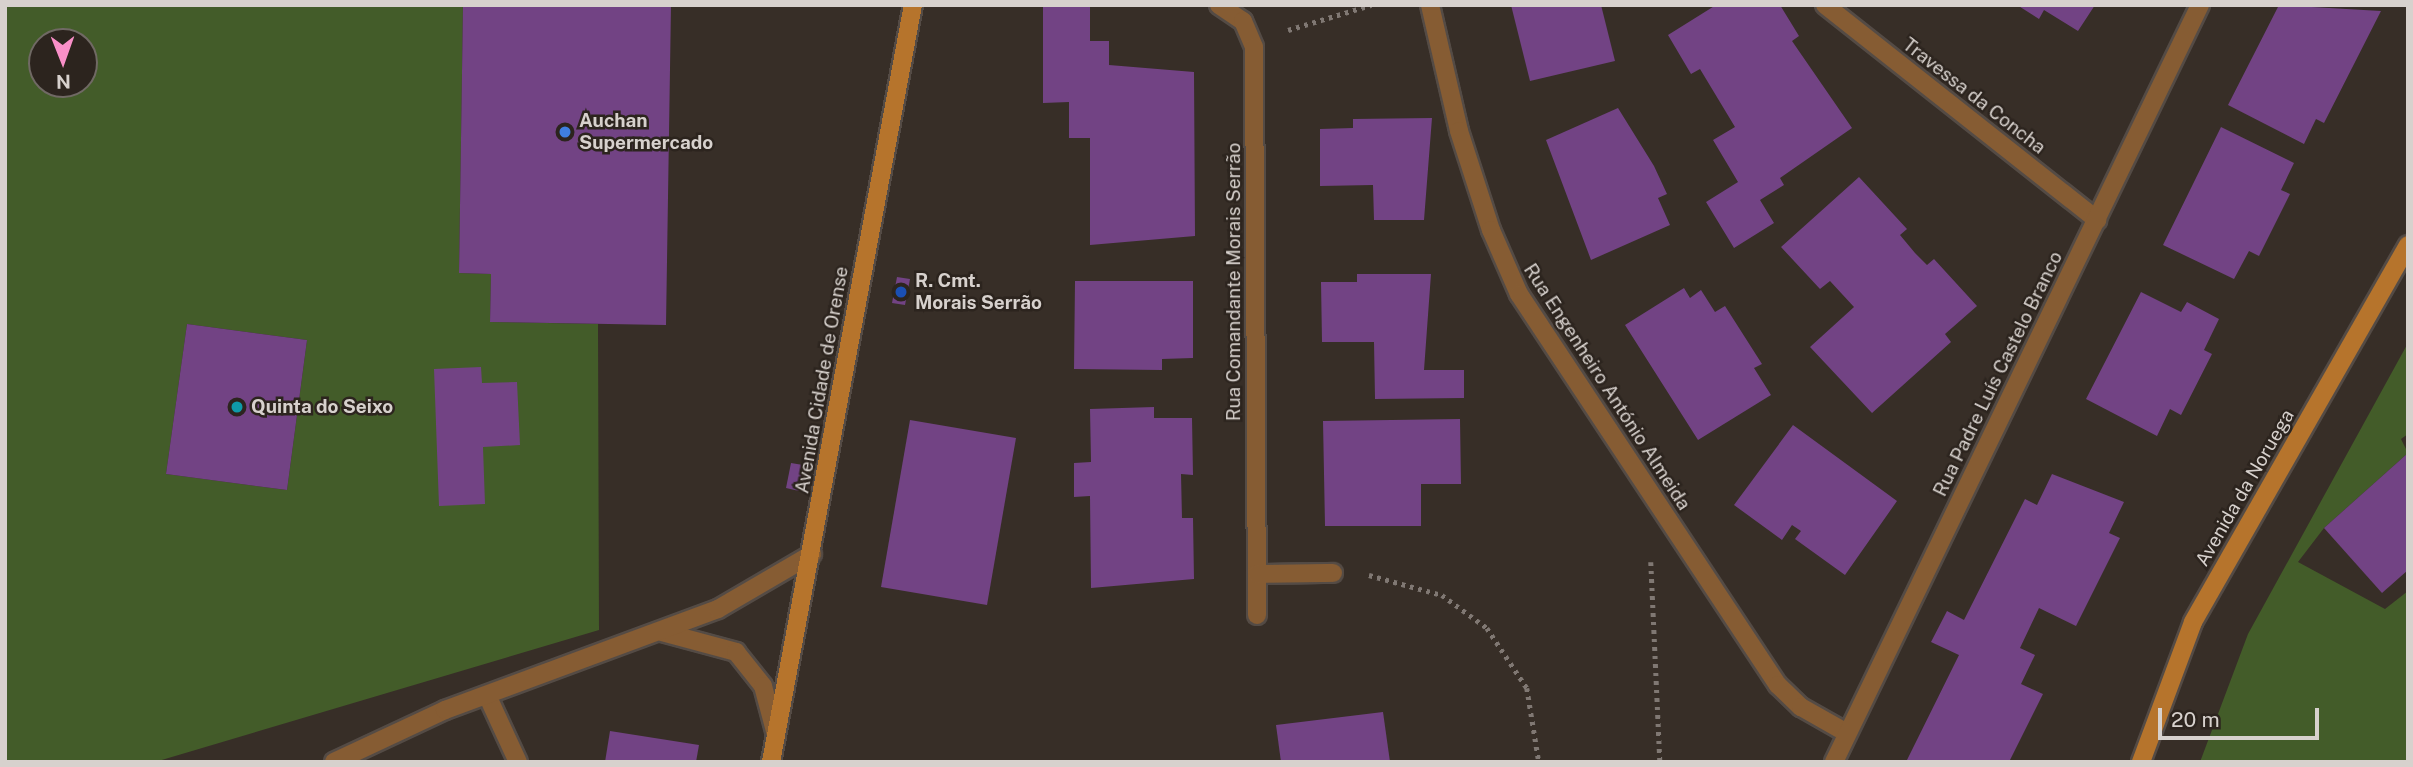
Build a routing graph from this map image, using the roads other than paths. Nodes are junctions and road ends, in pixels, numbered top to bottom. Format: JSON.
{"nodes":[{"id":1,"x":913,"y":5,"type":"edge"},
{"id":2,"x":1219,"y":5,"type":"edge"},
{"id":3,"x":1430,"y":5,"type":"edge"},
{"id":4,"x":1825,"y":5,"type":"edge"},
{"id":5,"x":2200,"y":5,"type":"edge"},
{"id":6,"x":2097,"y":220,"type":"junction"},
{"id":7,"x":2408,"y":245,"type":"edge"},
{"id":8,"x":812,"y":554,"type":"junction"},
{"id":9,"x":1333,"y":573,"type":"road end"},
{"id":10,"x":1257,"y":574,"type":"junction"},
{"id":11,"x":1257,"y":615,"type":"dead end"},
{"id":12,"x":659,"y":632,"type":"junction"},
{"id":13,"x":487,"y":695,"type":"junction"},
{"id":14,"x":1847,"y":733,"type":"junction"},
{"id":15,"x":776,"y":735,"type":"junction"},
{"id":16,"x":334,"y":762,"type":"edge"},
{"id":17,"x":518,"y":762,"type":"edge"},
{"id":18,"x":771,"y":762,"type":"edge"},
{"id":19,"x":1834,"y":762,"type":"edge"},
{"id":20,"x":2141,"y":762,"type":"edge"}],
"edges":[{"from":1,"to":8,"type":"main road","name":"Avenida Cidade de Orense"},
{"from":2,"to":10,"type":"street","name":"Rua Comandante Morais Serrão"},
{"from":3,"to":14,"type":"street","name":"Rua Engenheiro António Almeida"},
{"from":4,"to":6,"type":"street","name":"Travessa da Concha"},
{"from":5,"to":6,"type":"street","name":"Rua Padre Luís Castelo Branco"},
{"from":6,"to":14,"type":"street","name":"Rua Padre Luís Castelo Branco"},
{"from":7,"to":20,"type":"main road","name":"Avenida da Noruega"},
{"from":8,"to":12,"type":"street"},
{"from":8,"to":15,"type":"main road","name":"Avenida Cidade de Orense"},
{"from":9,"to":10,"type":"street"},
{"from":10,"to":11,"type":"street","name":"Rua Comandante Morais Serrão"},
{"from":12,"to":13,"type":"street"},
{"from":12,"to":15,"type":"street"},
{"from":13,"to":16,"type":"street"},
{"from":13,"to":17,"type":"street"},
{"from":14,"to":19,"type":"street","name":"Rua Padre Luís Castelo Branco"},
{"from":15,"to":18,"type":"main road","name":"Avenida Cidade de Orense"}]}
